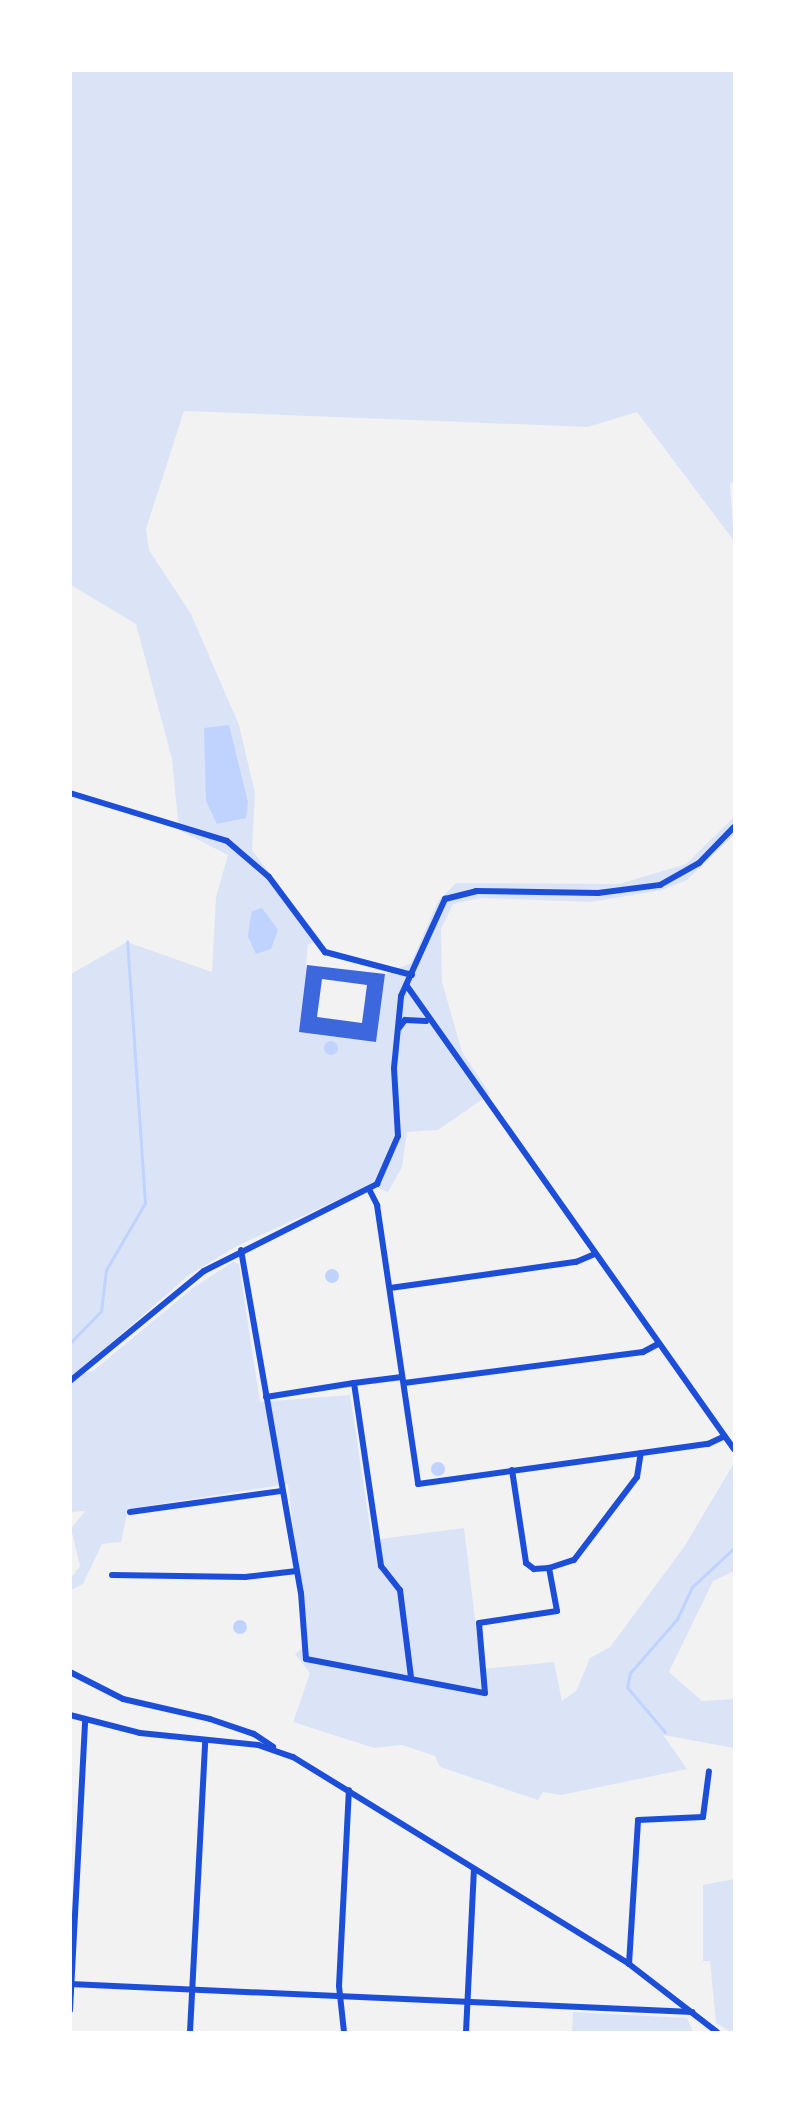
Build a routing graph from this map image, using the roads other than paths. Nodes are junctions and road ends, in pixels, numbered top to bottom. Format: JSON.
{"nodes":[{"id":1,"x":70,"y":793,"type":"edge"},
{"id":2,"x":735,"y":827,"type":"edge"},
{"id":3,"x":412,"y":975,"type":"junction"},
{"id":4,"x":407,"y":986,"type":"junction"},
{"id":5,"x":426,"y":1021,"type":"junction"},
{"id":6,"x":398,"y":1031,"type":"junction"},
{"id":7,"x":370,"y":1191,"type":"junction"},
{"id":8,"x":241,"y":1250,"type":"junction"},
{"id":9,"x":595,"y":1254,"type":"junction"},
{"id":10,"x":390,"y":1288,"type":"junction"},
{"id":11,"x":658,"y":1344,"type":"junction"},
{"id":12,"x":403,"y":1380,"type":"junction"},
{"id":13,"x":70,"y":1381,"type":"edge"},
{"id":14,"x":354,"y":1383,"type":"junction"},
{"id":15,"x":266,"y":1397,"type":"junction"},
{"id":16,"x":723,"y":1437,"type":"junction"},
{"id":17,"x":735,"y":1449,"type":"edge"},
{"id":18,"x":641,"y":1453,"type":"junction"},
{"id":19,"x":512,"y":1470,"type":"junction"},
{"id":20,"x":281,"y":1491,"type":"junction"},
{"id":21,"x":130,"y":1512,"type":"dead end"},
{"id":22,"x":549,"y":1568,"type":"junction"},
{"id":23,"x":297,"y":1571,"type":"junction"},
{"id":24,"x":112,"y":1575,"type":"dead end"},
{"id":25,"x":70,"y":1672,"type":"edge"},
{"id":26,"x":411,"y":1677,"type":"junction"},
{"id":27,"x":70,"y":1715,"type":"edge"},
{"id":28,"x":85,"y":1719,"type":"junction"},
{"id":29,"x":205,"y":1742,"type":"junction"},
{"id":30,"x":275,"y":1749,"type":"junction"},
{"id":31,"x":710,"y":1771,"type":"dead end"},
{"id":32,"x":349,"y":1790,"type":"junction"},
{"id":33,"x":474,"y":1869,"type":"junction"},
{"id":34,"x":629,"y":1964,"type":"junction"},
{"id":35,"x":71,"y":1984,"type":"edge"},
{"id":36,"x":192,"y":1989,"type":"junction"},
{"id":37,"x":343,"y":1996,"type":"junction"},
{"id":38,"x":467,"y":2003,"type":"junction"},
{"id":39,"x":70,"y":2010,"type":"edge"},
{"id":40,"x":692,"y":2012,"type":"junction"},
{"id":41,"x":190,"y":2032,"type":"edge"},
{"id":42,"x":344,"y":2032,"type":"edge"},
{"id":43,"x":466,"y":2032,"type":"edge"},
{"id":44,"x":717,"y":2032,"type":"edge"}],
"edges":[{"from":1,"to":3,"type":"street"},
{"from":2,"to":3,"type":"street"},
{"from":3,"to":4,"type":"street"},
{"from":4,"to":5,"type":"street"},
{"from":4,"to":6,"type":"street"},
{"from":5,"to":6,"type":"street"},
{"from":5,"to":9,"type":"street"},
{"from":6,"to":7,"type":"street"},
{"from":7,"to":8,"type":"street"},
{"from":7,"to":10,"type":"street"},
{"from":8,"to":13,"type":"street"},
{"from":8,"to":15,"type":"street"},
{"from":9,"to":10,"type":"street"},
{"from":9,"to":11,"type":"street"},
{"from":10,"to":12,"type":"street"},
{"from":11,"to":12,"type":"street"},
{"from":11,"to":16,"type":"street"},
{"from":12,"to":14,"type":"street"},
{"from":12,"to":19,"type":"street"},
{"from":14,"to":15,"type":"street"},
{"from":14,"to":26,"type":"street"},
{"from":15,"to":20,"type":"street"},
{"from":16,"to":17,"type":"street"},
{"from":16,"to":18,"type":"street"},
{"from":18,"to":19,"type":"street"},
{"from":18,"to":22,"type":"street"},
{"from":19,"to":22,"type":"street"},
{"from":20,"to":21,"type":"street"},
{"from":20,"to":23,"type":"street"},
{"from":22,"to":26,"type":"street"},
{"from":23,"to":24,"type":"street"},
{"from":23,"to":26,"type":"street"},
{"from":25,"to":30,"type":"street"},
{"from":27,"to":28,"type":"street"},
{"from":28,"to":29,"type":"street"},
{"from":28,"to":35,"type":"street"},
{"from":29,"to":30,"type":"street"},
{"from":29,"to":36,"type":"street"},
{"from":30,"to":32,"type":"street"},
{"from":31,"to":34,"type":"street"},
{"from":32,"to":33,"type":"street"},
{"from":32,"to":37,"type":"street"},
{"from":33,"to":34,"type":"street"},
{"from":33,"to":38,"type":"street"},
{"from":34,"to":40,"type":"street"},
{"from":35,"to":36,"type":"street"},
{"from":35,"to":39,"type":"street"},
{"from":36,"to":37,"type":"street"},
{"from":36,"to":41,"type":"street"},
{"from":37,"to":38,"type":"street"},
{"from":37,"to":42,"type":"street"},
{"from":38,"to":40,"type":"street"},
{"from":38,"to":43,"type":"street"},
{"from":40,"to":44,"type":"street"}]}
